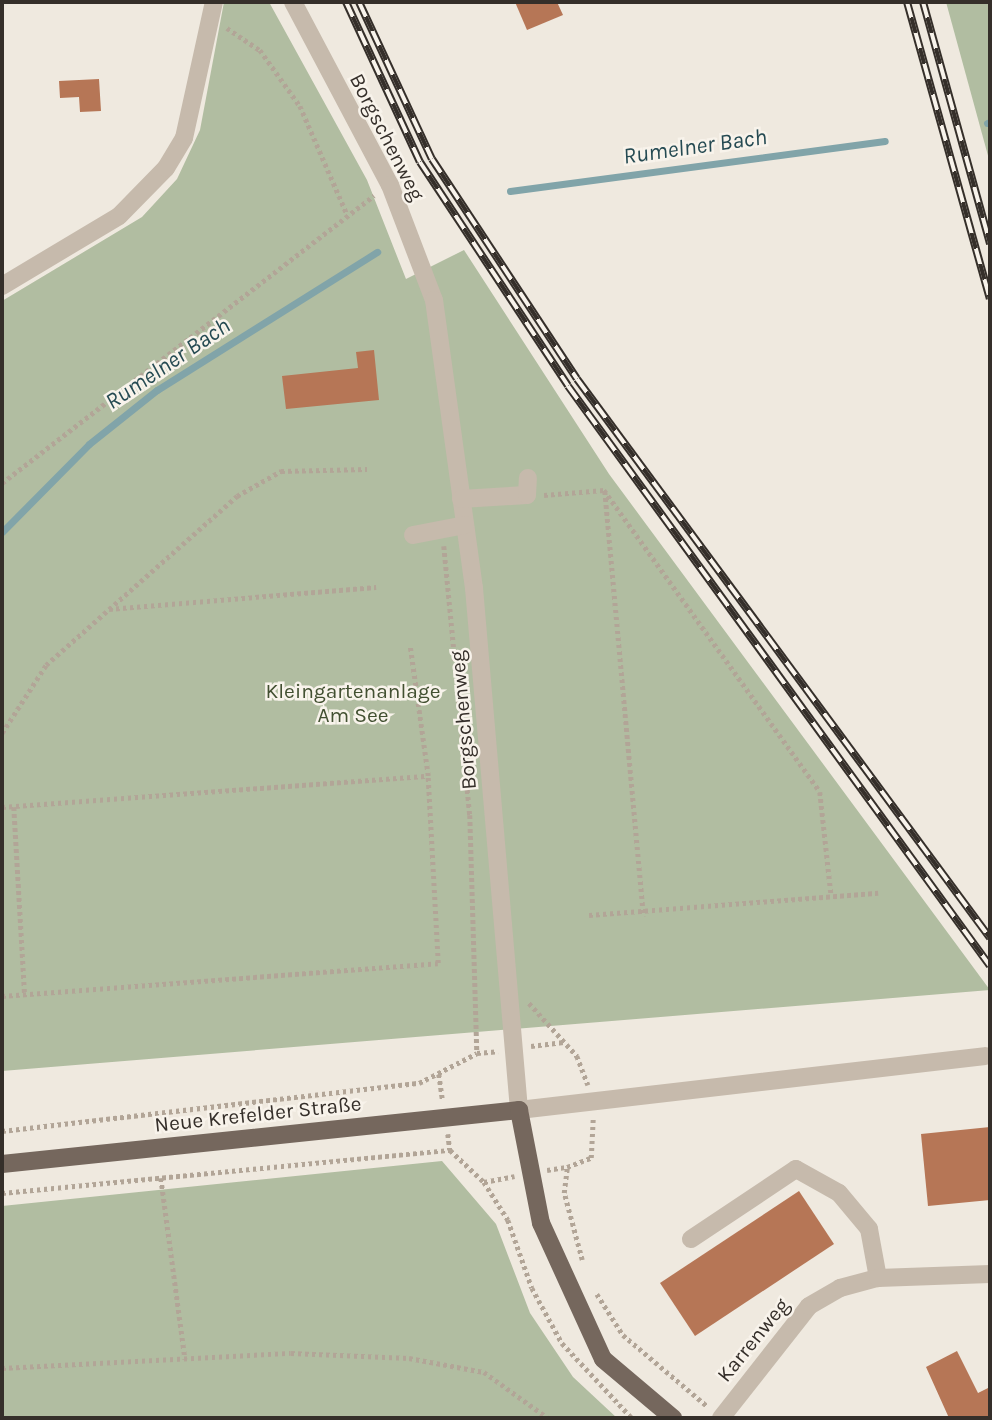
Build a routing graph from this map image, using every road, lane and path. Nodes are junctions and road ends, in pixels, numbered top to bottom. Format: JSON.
{"nodes":[{"id":1,"x":214,"y":2,"type":"edge"},
{"id":2,"x":293,"y":2,"type":"edge"},
{"id":3,"x":209,"y":24,"type":"junction"},
{"id":4,"x":390,"y":185,"type":"junction"},
{"id":5,"x":347,"y":214,"type":"junction"},
{"id":6,"x":2,"y":286,"type":"edge"},
{"id":7,"x":367,"y":469,"type":"dead end"},
{"id":8,"x":2,"y":483,"type":"edge"},
{"id":9,"x":527,"y":486,"type":"joint"},
{"id":10,"x":604,"y":490,"type":"junction"},
{"id":11,"x":461,"y":499,"type":"junction"},
{"id":12,"x":465,"y":525,"type":"junction"},
{"id":13,"x":442,"y":528,"type":"junction"},
{"id":14,"x":412,"y":535,"type":"dead end"},
{"id":15,"x":376,"y":587,"type":"dead end"},
{"id":16,"x":108,"y":609,"type":"junction"},
{"id":17,"x":410,"y":647,"type":"dead end"},
{"id":18,"x":2,"y":733,"type":"edge"},
{"id":19,"x":428,"y":776,"type":"junction"},
{"id":20,"x":2,"y":807,"type":"edge"},
{"id":21,"x":14,"y":807,"type":"junction"},
{"id":22,"x":878,"y":893,"type":"dead end"},
{"id":23,"x":831,"y":894,"type":"junction"},
{"id":24,"x":589,"y":915,"type":"dead end"},
{"id":25,"x":644,"y":916,"type":"junction"},
{"id":26,"x":509,"y":981,"type":"junction"},
{"id":27,"x":25,"y":995,"type":"junction"},
{"id":28,"x":2,"y":996,"type":"edge"},
{"id":29,"x":565,"y":1042,"type":"junction"},
{"id":30,"x":514,"y":1048,"type":"junction"},
{"id":31,"x":477,"y":1053,"type":"junction"},
{"id":32,"x":985,"y":1056,"type":"dead end"},
{"id":33,"x":591,"y":1104,"type":"junction"},
{"id":34,"x":519,"y":1110,"type":"junction"},
{"id":35,"x":2,"y":1132,"type":"edge"},
{"id":36,"x":2,"y":1164,"type":"edge"},
{"id":37,"x":161,"y":1178,"type":"junction"},
{"id":38,"x":2,"y":1193,"type":"edge"},
{"id":39,"x":691,"y":1239,"type":"dead end"},
{"id":40,"x":585,"y":1270,"type":"dead end"},
{"id":41,"x":990,"y":1274,"type":"edge"},
{"id":42,"x":878,"y":1278,"type":"junction"},
{"id":43,"x":590,"y":1283,"type":"dead end"},
{"id":44,"x":185,"y":1359,"type":"junction"},
{"id":45,"x":2,"y":1368,"type":"edge"},
{"id":46,"x":721,"y":1417,"type":"edge"},
{"id":47,"x":548,"y":1418,"type":"edge"},
{"id":48,"x":632,"y":1418,"type":"edge"},
{"id":49,"x":673,"y":1418,"type":"edge"}],
"edges":[{"from":1,"to":3,"type":"street"},
{"from":2,"to":4,"type":"street","name":"Borgschenweg"},
{"from":3,"to":5,"type":"path"},
{"from":3,"to":6,"type":"street"},
{"from":4,"to":5,"type":"path"},
{"from":4,"to":11,"type":"street","name":"Borgschenweg"},
{"from":5,"to":8,"type":"path"},
{"from":7,"to":16,"type":"path"},
{"from":9,"to":10,"type":"path"},
{"from":9,"to":11,"type":"street"},
{"from":10,"to":23,"type":"path"},
{"from":10,"to":25,"type":"path"},
{"from":11,"to":12,"type":"street","name":"Borgschenweg"},
{"from":12,"to":13,"type":"street"},
{"from":12,"to":26,"type":"street","name":"Borgschenweg"},
{"from":13,"to":14,"type":"street"},
{"from":13,"to":31,"type":"path"},
{"from":15,"to":16,"type":"path"},
{"from":16,"to":18,"type":"path"},
{"from":17,"to":19,"type":"path"},
{"from":19,"to":21,"type":"path"},
{"from":19,"to":27,"type":"path"},
{"from":20,"to":21,"type":"path"},
{"from":21,"to":27,"type":"path"},
{"from":22,"to":23,"type":"path"},
{"from":23,"to":25,"type":"path"},
{"from":24,"to":25,"type":"path"},
{"from":26,"to":29,"type":"path"},
{"from":26,"to":30,"type":"street","name":"Borgschenweg"},
{"from":27,"to":28,"type":"path"},
{"from":29,"to":30,"type":"path"},
{"from":29,"to":33,"type":"path"},
{"from":30,"to":31,"type":"path"},
{"from":30,"to":34,"type":"street","name":"Borgschenweg"},
{"from":31,"to":35,"type":"path"},
{"from":32,"to":33,"type":"street"},
{"from":33,"to":34,"type":"street"},
{"from":33,"to":40,"type":"path"},
{"from":34,"to":36,"type":"main road","name":"Neue Krefelder Straße"},
{"from":34,"to":49,"type":"main road","name":"Borgschenweg"},
{"from":37,"to":38,"type":"path"},
{"from":37,"to":44,"type":"path"},
{"from":37,"to":48,"type":"path"},
{"from":39,"to":42,"type":"street"},
{"from":41,"to":42,"type":"street","name":"Karrenweg"},
{"from":42,"to":46,"type":"street","name":"Karrenweg"},
{"from":43,"to":46,"type":"path"},
{"from":44,"to":45,"type":"path"},
{"from":44,"to":47,"type":"path"}]}
